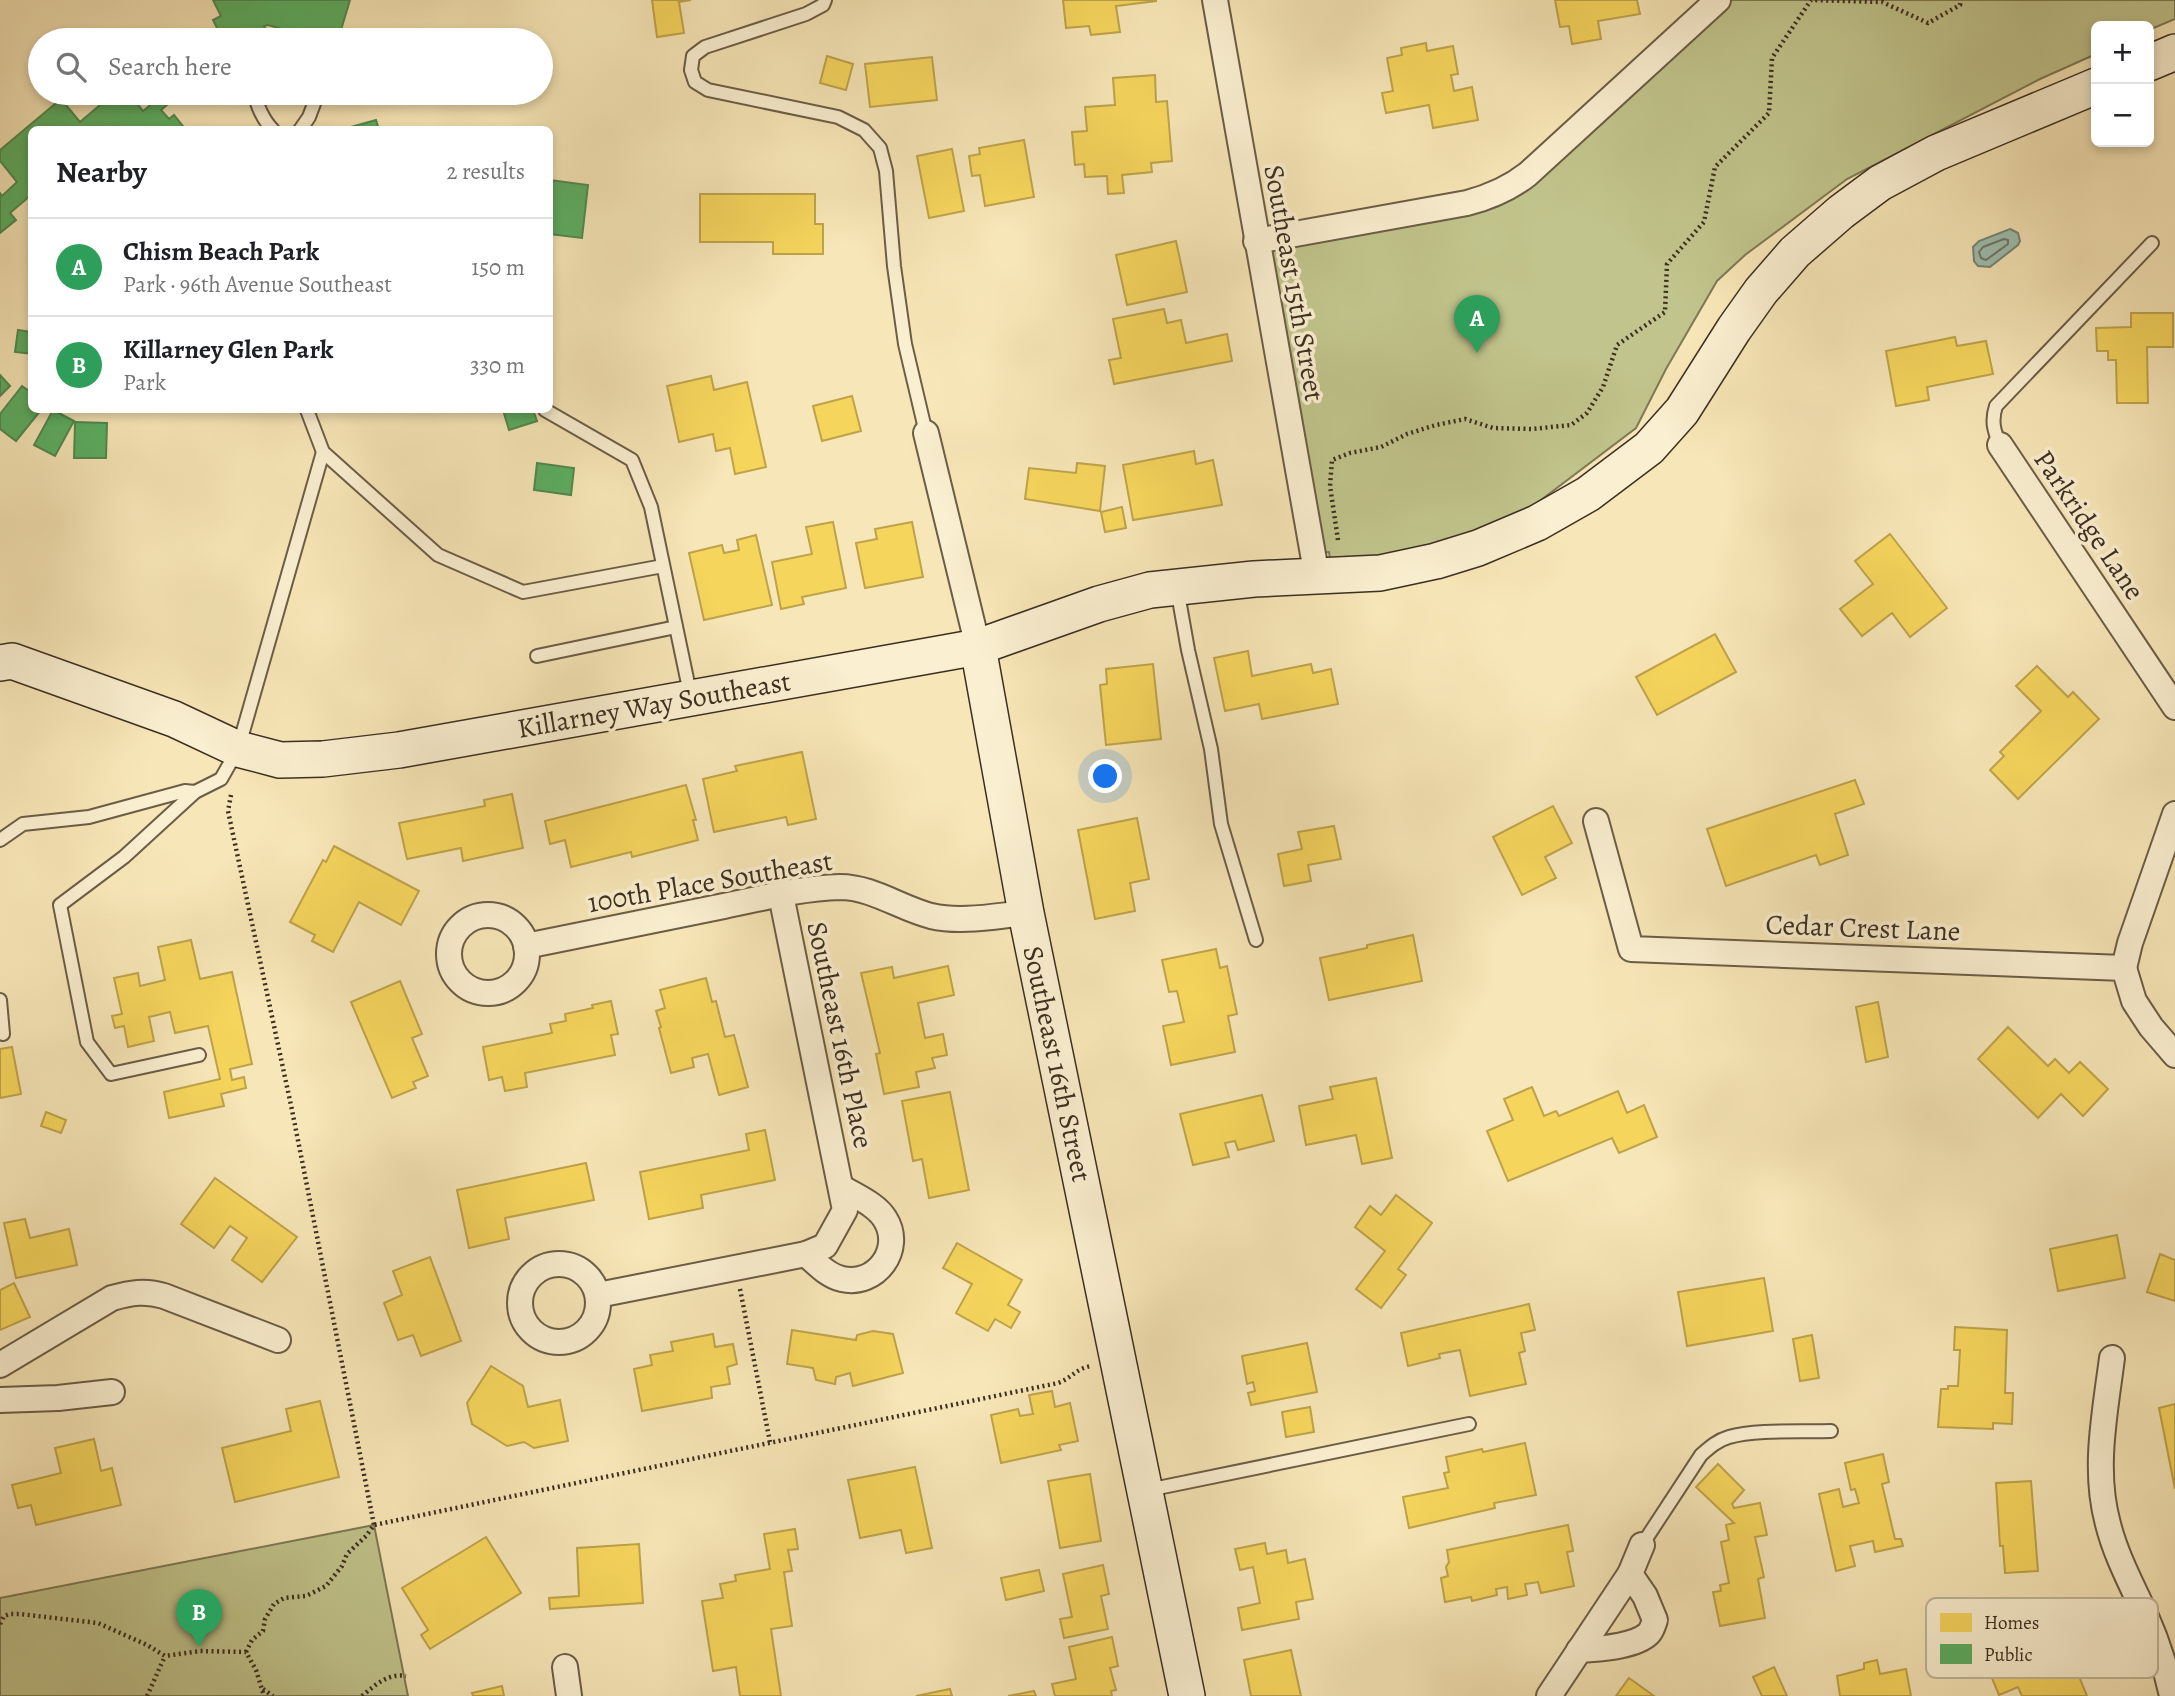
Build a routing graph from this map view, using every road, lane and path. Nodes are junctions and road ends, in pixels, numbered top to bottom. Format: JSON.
{"nodes":[{"id":1,"x":825,"y":0,"type":"edge"},
{"id":2,"x":1215,"y":0,"type":"edge"},
{"id":3,"x":1718,"y":0,"type":"edge"},
{"id":4,"x":1961,"y":0,"type":"edge"},
{"id":5,"x":2175,"y":52,"type":"edge"},
{"id":6,"x":2154,"y":61,"type":"edge"},
{"id":7,"x":2091,"y":88,"type":"edge"},
{"id":8,"x":258,"y":105,"type":"edge"},
{"id":9,"x":314,"y":105,"type":"edge"},
{"id":10,"x":269,"y":126,"type":"edge"},
{"id":11,"x":303,"y":126,"type":"edge"},
{"id":12,"x":1256,"y":241,"type":"junction"},
{"id":13,"x":2152,"y":243,"type":"dead end"},
{"id":14,"x":308,"y":413,"type":"edge"},
{"id":15,"x":550,"y":413,"type":"edge"},
{"id":16,"x":926,"y":433,"type":"joint"},
{"id":17,"x":2000,"y":445,"type":"joint"},
{"id":18,"x":323,"y":452,"type":"junction"},
{"id":19,"x":663,"y":566,"type":"junction"},
{"id":20,"x":1328,"y":576,"type":"junction"},
{"id":21,"x":1177,"y":587,"type":"junction"},
{"id":22,"x":676,"y":627,"type":"junction"},
{"id":23,"x":978,"y":647,"type":"junction"},
{"id":24,"x":537,"y":656,"type":"dead end"},
{"id":25,"x":0,"y":663,"type":"edge"},
{"id":26,"x":691,"y":698,"type":"junction"},
{"id":27,"x":2175,"y":707,"type":"edge"},
{"id":28,"x":237,"y":749,"type":"junction"},
{"id":29,"x":195,"y":792,"type":"junction"},
{"id":30,"x":2175,"y":814,"type":"edge"},
{"id":31,"x":1595,"y":821,"type":"dead end"},
{"id":32,"x":0,"y":839,"type":"edge"},
{"id":33,"x":781,"y":895,"type":"junction"},
{"id":34,"x":1026,"y":913,"type":"junction"},
{"id":35,"x":1256,"y":940,"type":"dead end"},
{"id":36,"x":526,"y":946,"type":"dead end"},
{"id":37,"x":2124,"y":968,"type":"junction"},
{"id":38,"x":0,"y":1000,"type":"edge"},
{"id":39,"x":2,"y":1034,"type":"dead end"},
{"id":40,"x":199,"y":1055,"type":"dead end"},
{"id":41,"x":2175,"y":1055,"type":"edge"},
{"id":42,"x":841,"y":1187,"type":"junction"},
{"id":43,"x":806,"y":1254,"type":"junction"},
{"id":44,"x":735,"y":1268,"type":"junction"},
{"id":45,"x":597,"y":1295,"type":"dead end"},
{"id":46,"x":278,"y":1340,"type":"dead end"},
{"id":47,"x":2112,"y":1358,"type":"dead end"},
{"id":48,"x":1119,"y":1362,"type":"junction"},
{"id":49,"x":0,"y":1365,"type":"edge"},
{"id":50,"x":112,"y":1392,"type":"dead end"},
{"id":51,"x":0,"y":1400,"type":"edge"},
{"id":52,"x":1469,"y":1424,"type":"dead end"},
{"id":53,"x":1831,"y":1431,"type":"dead end"},
{"id":54,"x":770,"y":1442,"type":"junction"},
{"id":55,"x":1146,"y":1491,"type":"junction"},
{"id":56,"x":374,"y":1525,"type":"junction"},
{"id":57,"x":1642,"y":1545,"type":"joint"},
{"id":58,"x":1630,"y":1574,"type":"junction"},
{"id":59,"x":2137,"y":1598,"type":"edge"},
{"id":60,"x":2,"y":1616,"type":"edge"},
{"id":61,"x":0,"y":1624,"type":"edge"},
{"id":62,"x":2158,"y":1647,"type":"edge"},
{"id":63,"x":1579,"y":1650,"type":"junction"},
{"id":64,"x":246,"y":1652,"type":"junction"},
{"id":65,"x":164,"y":1656,"type":"junction"},
{"id":66,"x":565,"y":1667,"type":"dead end"},
{"id":67,"x":406,"y":1675,"type":"dead end"},
{"id":68,"x":262,"y":1688,"type":"junction"},
{"id":69,"x":147,"y":1696,"type":"edge"},
{"id":70,"x":264,"y":1696,"type":"edge"},
{"id":71,"x":273,"y":1696,"type":"edge"},
{"id":72,"x":362,"y":1696,"type":"edge"},
{"id":73,"x":569,"y":1696,"type":"edge"},
{"id":74,"x":1187,"y":1696,"type":"edge"},
{"id":75,"x":1549,"y":1696,"type":"edge"},
{"id":76,"x":2172,"y":1696,"type":"edge"}],
"edges":[{"from":1,"to":16,"type":"lane"},
{"from":2,"to":12,"type":"street","name":"Southeast 15th Street"},
{"from":3,"to":12,"type":"street"},
{"from":4,"to":20,"type":"path"},
{"from":5,"to":6,"type":"street"},
{"from":7,"to":20,"type":"street","name":"Killarney Way Southeast"},
{"from":8,"to":10,"type":"lane"},
{"from":9,"to":11,"type":"lane"},
{"from":12,"to":20,"type":"street","name":"Southeast 15th Street"},
{"from":13,"to":17,"type":"lane"},
{"from":14,"to":18,"type":"lane"},
{"from":15,"to":19,"type":"lane"},
{"from":16,"to":23,"type":"street","name":"Southeast 16th Street"},
{"from":17,"to":27,"type":"street","name":"Parkridge Lane"},
{"from":18,"to":19,"type":"lane"},
{"from":18,"to":28,"type":"lane"},
{"from":19,"to":22,"type":"lane"},
{"from":20,"to":21,"type":"street","name":"Killarney Way Southeast"},
{"from":21,"to":23,"type":"street","name":"Killarney Way Southeast"},
{"from":21,"to":35,"type":"lane"},
{"from":22,"to":24,"type":"lane"},
{"from":22,"to":26,"type":"lane"},
{"from":23,"to":26,"type":"street","name":"Killarney Way Southeast"},
{"from":23,"to":34,"type":"street","name":"Southeast 16th Street"},
{"from":25,"to":28,"type":"street","name":"Killarney Way Southeast"},
{"from":26,"to":28,"type":"street","name":"Killarney Way Southeast"},
{"from":28,"to":29,"type":"lane"},
{"from":28,"to":56,"type":"path"},
{"from":29,"to":32,"type":"lane"},
{"from":29,"to":40,"type":"lane"},
{"from":30,"to":37,"type":"street"},
{"from":31,"to":37,"type":"street","name":"Cedar Crest Lane"},
{"from":33,"to":34,"type":"street","name":"100th Place Southeast"},
{"from":33,"to":36,"type":"street","name":"100th Place Southeast"},
{"from":33,"to":42,"type":"street","name":"Southeast 16th Place"},
{"from":34,"to":48,"type":"street","name":"Southeast 16th Street"},
{"from":37,"to":41,"type":"street"},
{"from":38,"to":39,"type":"lane"},
{"from":42,"to":43,"type":"street","name":"Southeast 16th Place"},
{"from":42,"to":43,"type":"street","name":"Southeast 16th Place"},
{"from":43,"to":44,"type":"street"},
{"from":44,"to":45,"type":"street"},
{"from":44,"to":54,"type":"path"},
{"from":46,"to":49,"type":"street"},
{"from":47,"to":59,"type":"street"},
{"from":48,"to":54,"type":"path"},
{"from":48,"to":55,"type":"street","name":"Southeast 16th Street"},
{"from":50,"to":51,"type":"street"},
{"from":52,"to":55,"type":"lane"},
{"from":53,"to":57,"type":"lane"},
{"from":54,"to":56,"type":"path"},
{"from":55,"to":74,"type":"street","name":"Southeast 16th Street"},
{"from":56,"to":64,"type":"path"},
{"from":57,"to":58,"type":"street"},
{"from":58,"to":63,"type":"street"},
{"from":58,"to":63,"type":"street"},
{"from":60,"to":61,"type":"path"},
{"from":60,"to":65,"type":"path"},
{"from":62,"to":76,"type":"street"},
{"from":63,"to":75,"type":"street"},
{"from":64,"to":65,"type":"path"},
{"from":64,"to":68,"type":"path"},
{"from":65,"to":69,"type":"path"},
{"from":66,"to":73,"type":"street"},
{"from":67,"to":72,"type":"path"},
{"from":68,"to":70,"type":"path"},
{"from":68,"to":71,"type":"path"}]}
